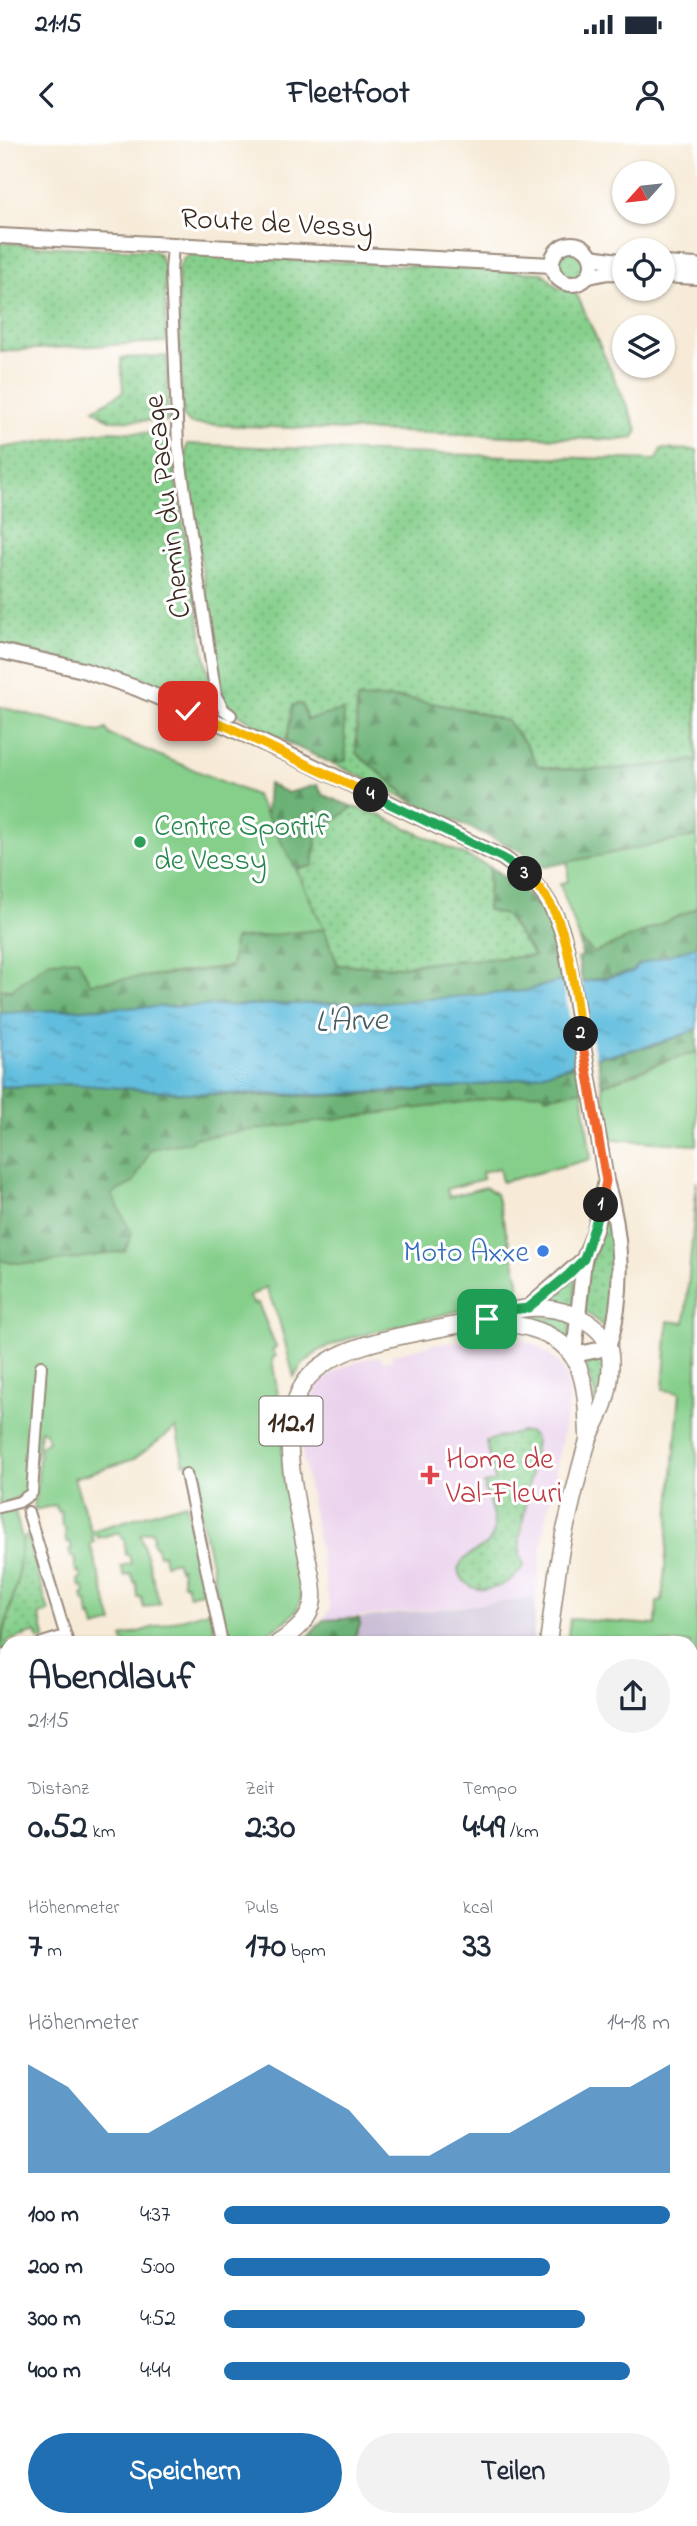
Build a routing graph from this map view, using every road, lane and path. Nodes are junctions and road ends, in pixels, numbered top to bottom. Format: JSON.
{"nodes":[{"id":1,"x":0,"y":236,"type":"edge"},
{"id":2,"x":173,"y":245,"type":"junction"},
{"id":3,"x":591,"y":257,"type":"junction"},
{"id":4,"x":612,"y":260,"type":"edge"},
{"id":5,"x":675,"y":264,"type":"edge"},
{"id":6,"x":552,"y":265,"type":"junction"},
{"id":7,"x":697,"y":265,"type":"edge"},
{"id":8,"x":612,"y":272,"type":"edge"},
{"id":9,"x":589,"y":276,"type":"junction"},
{"id":10,"x":675,"y":276,"type":"edge"},
{"id":11,"x":697,"y":277,"type":"edge"},
{"id":12,"x":0,"y":651,"type":"edge"},
{"id":13,"x":231,"y":715,"type":"dead end"},
{"id":14,"x":606,"y":1181,"type":"junction"},
{"id":15,"x":584,"y":1259,"type":"junction"},
{"id":16,"x":528,"y":1308,"type":"junction"},
{"id":17,"x":578,"y":1316,"type":"junction"},
{"id":18,"x":487,"y":1319,"type":"junction"},
{"id":19,"x":609,"y":1345,"type":"junction"},
{"id":20,"x":574,"y":1355,"type":"junction"},
{"id":21,"x":41,"y":1366,"type":"dead end"},
{"id":22,"x":588,"y":1439,"type":"junction"},
{"id":23,"x":186,"y":1474,"type":"dead end"},
{"id":24,"x":0,"y":1507,"type":"edge"},
{"id":25,"x":28,"y":1512,"type":"dead end"},
{"id":26,"x":65,"y":1636,"type":"edge"},
{"id":27,"x":221,"y":1636,"type":"edge"},
{"id":28,"x":287,"y":1636,"type":"edge"},
{"id":29,"x":549,"y":1636,"type":"edge"}],
"edges":[{"from":1,"to":2,"type":"street","name":"Route de Vessy"},
{"from":2,"to":6,"type":"street","name":"Route de Vessy"},
{"from":2,"to":13,"type":"street","name":"Chemin du Pacage"},
{"from":3,"to":4,"type":"street"},
{"from":3,"to":6,"type":"street"},
{"from":3,"to":9,"type":"street"},
{"from":5,"to":7,"type":"street"},
{"from":6,"to":9,"type":"street"},
{"from":8,"to":9,"type":"street"},
{"from":10,"to":11,"type":"street"},
{"from":12,"to":14,"type":"street"},
{"from":14,"to":15,"type":"street"},
{"from":14,"to":19,"type":"street"},
{"from":15,"to":16,"type":"street"},
{"from":15,"to":17,"type":"street"},
{"from":16,"to":17,"type":"main road","number":"112.1"},
{"from":16,"to":18,"type":"main road","number":"112.1"},
{"from":17,"to":19,"type":"main road","number":"112.1"},
{"from":17,"to":20,"type":"street"},
{"from":18,"to":20,"type":"main road","number":"112.1"},
{"from":18,"to":28,"type":"main road","number":"112.1"},
{"from":19,"to":20,"type":"street"},
{"from":19,"to":22,"type":"main road"},
{"from":20,"to":22,"type":"main road"},
{"from":21,"to":24,"type":"street"},
{"from":22,"to":29,"type":"main road"},
{"from":23,"to":27,"type":"street"},
{"from":25,"to":26,"type":"street"}]}
